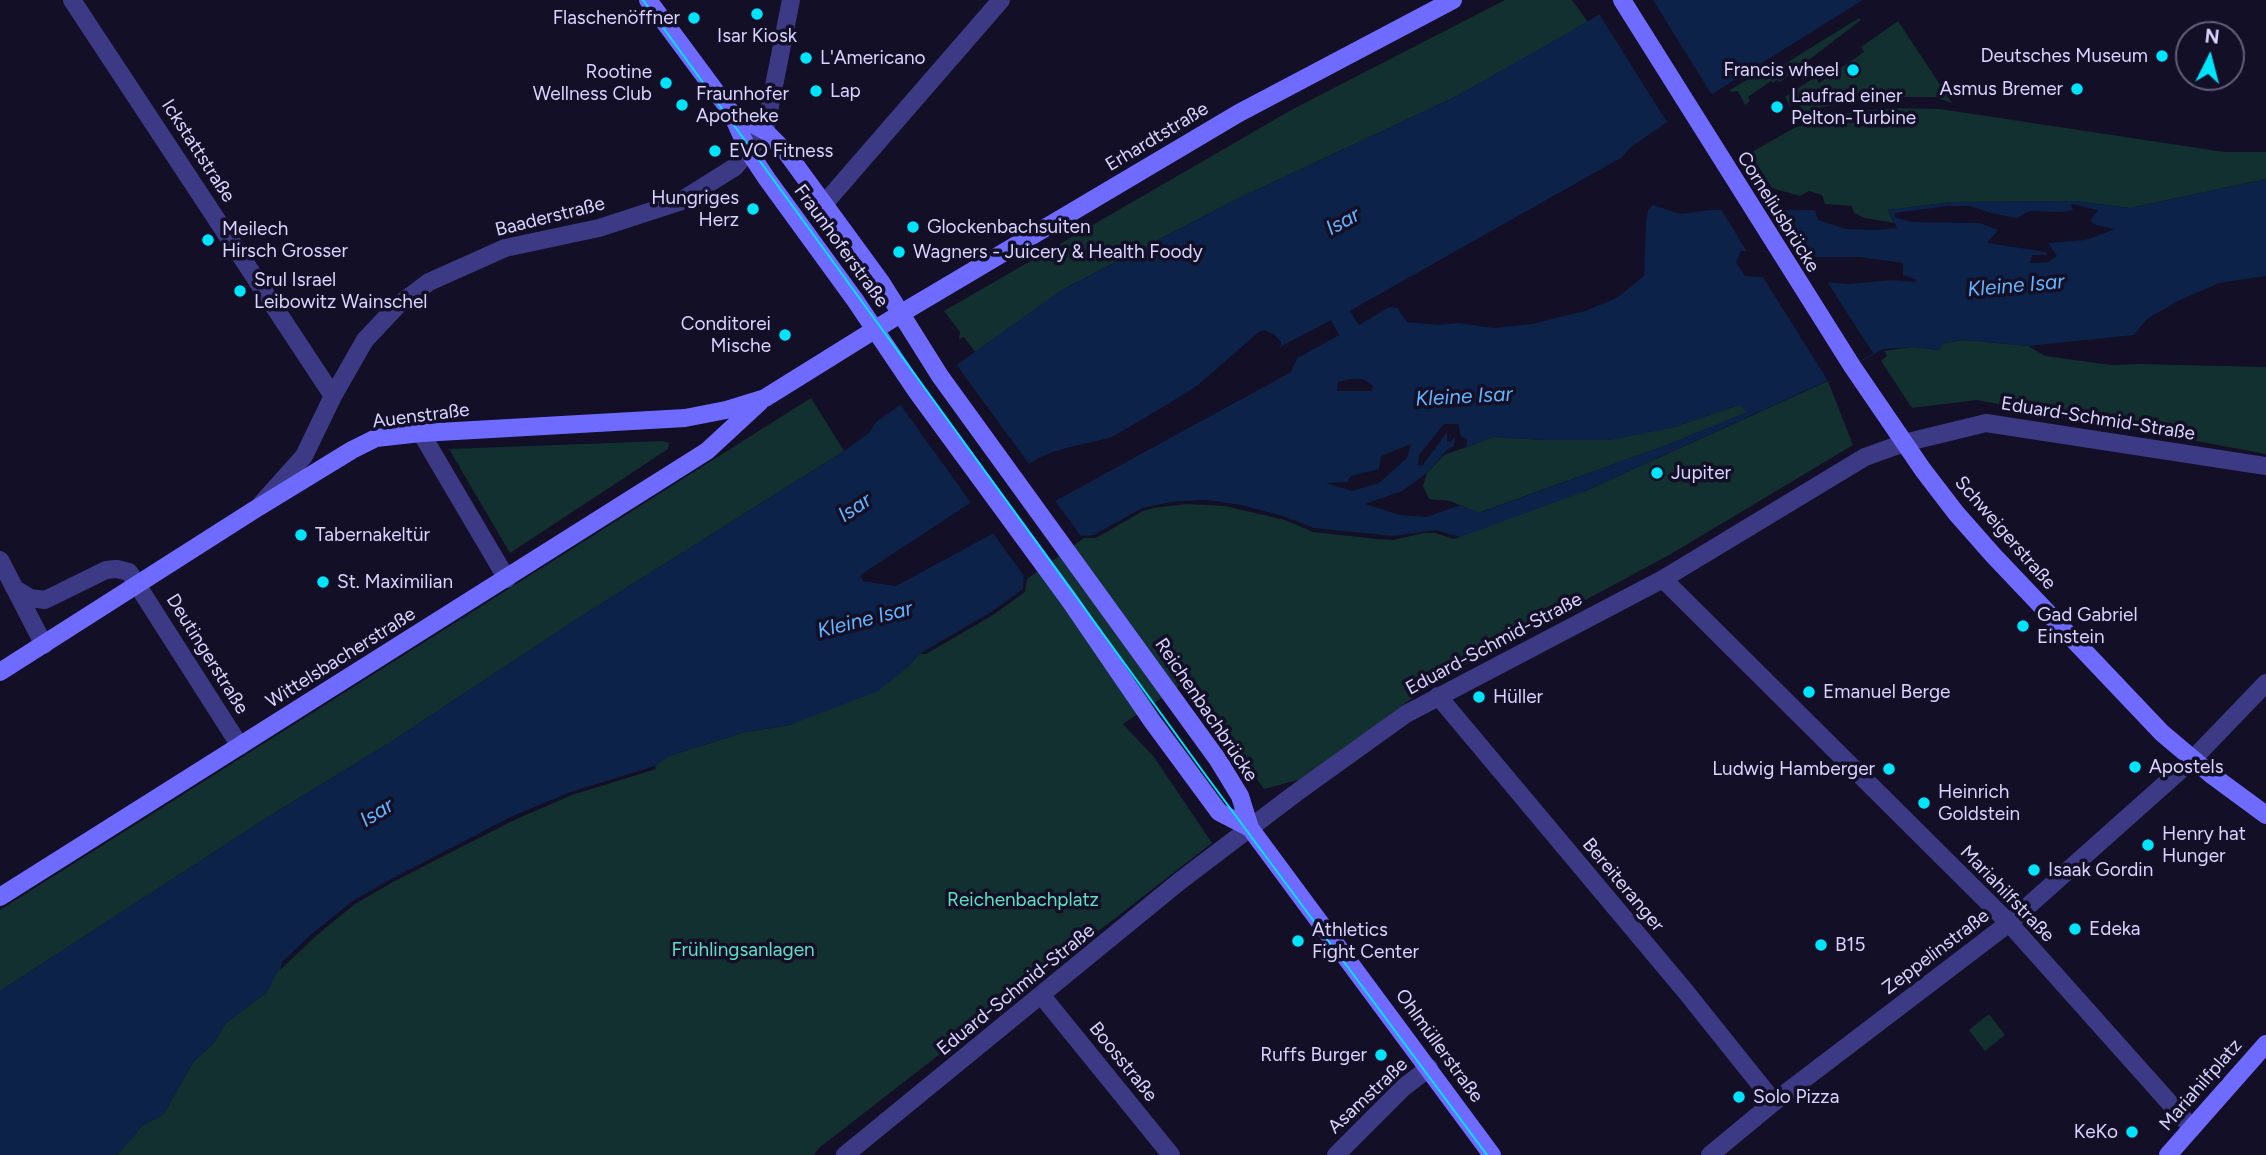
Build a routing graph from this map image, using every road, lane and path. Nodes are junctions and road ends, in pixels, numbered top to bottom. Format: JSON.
{"nodes":[{"id":1,"x":72,"y":0,"type":"edge"},
{"id":2,"x":648,"y":0,"type":"edge"},
{"id":3,"x":791,"y":0,"type":"edge"},
{"id":4,"x":1001,"y":0,"type":"edge"},
{"id":5,"x":1453,"y":0,"type":"edge"},
{"id":6,"x":1622,"y":0,"type":"edge"},
{"id":7,"x":730,"y":113,"type":"junction"},
{"id":8,"x":765,"y":131,"type":"junction"},
{"id":9,"x":749,"y":152,"type":"junction"},
{"id":10,"x":824,"y":204,"type":"junction"},
{"id":11,"x":888,"y":322,"type":"junction"},
{"id":12,"x":333,"y":396,"type":"junction"},
{"id":13,"x":765,"y":398,"type":"junction"},
{"id":14,"x":421,"y":433,"type":"junction"},
{"id":15,"x":1904,"y":443,"type":"junction"},
{"id":16,"x":2266,"y":466,"type":"edge"},
{"id":17,"x":254,"y":510,"type":"junction"},
{"id":18,"x":0,"y":560,"type":"edge"},
{"id":19,"x":507,"y":579,"type":"junction"},
{"id":20,"x":1663,"y":579,"type":"junction"},
{"id":21,"x":138,"y":584,"type":"junction"},
{"id":22,"x":17,"y":590,"type":"junction"},
{"id":23,"x":44,"y":645,"type":"junction"},
{"id":24,"x":0,"y":672,"type":"edge"},
{"id":25,"x":2266,"y":682,"type":"edge"},
{"id":26,"x":1438,"y":696,"type":"junction"},
{"id":27,"x":240,"y":746,"type":"junction"},
{"id":28,"x":2193,"y":759,"type":"junction"},
{"id":29,"x":2266,"y":815,"type":"edge"},
{"id":30,"x":1250,"y":828,"type":"junction"},
{"id":31,"x":0,"y":897,"type":"edge"},
{"id":32,"x":2009,"y":923,"type":"junction"},
{"id":33,"x":1042,"y":996,"type":"junction"},
{"id":34,"x":2266,"y":1044,"type":"edge"},
{"id":35,"x":1429,"y":1068,"type":"junction"},
{"id":36,"x":1774,"y":1102,"type":"junction"},
{"id":37,"x":2192,"y":1128,"type":"junction"},
{"id":38,"x":845,"y":1155,"type":"edge"},
{"id":39,"x":1171,"y":1155,"type":"edge"},
{"id":40,"x":1336,"y":1155,"type":"edge"},
{"id":41,"x":1492,"y":1155,"type":"edge"},
{"id":42,"x":1710,"y":1155,"type":"edge"},
{"id":43,"x":2168,"y":1155,"type":"edge"}],
"edges":[{"from":1,"to":12,"type":"street","name":"Ickstattstraße"},
{"from":2,"to":7,"type":"main road","name":"Fraunhoferstraße"},
{"from":3,"to":8,"type":"street"},
{"from":4,"to":10,"type":"street"},
{"from":5,"to":11,"type":"main road","name":"Erhardtstraße"},
{"from":6,"to":15,"type":"main road","name":"Corneliusbrücke"},
{"from":7,"to":8,"type":"main road","name":"Fraunhoferstraße"},
{"from":7,"to":9,"type":"main road","name":"Fraunhoferstraße"},
{"from":8,"to":9,"type":"street"},
{"from":8,"to":10,"type":"main road","name":"Fraunhoferstraße"},
{"from":9,"to":11,"type":"main road","name":"Fraunhoferstraße"},
{"from":9,"to":12,"type":"street","name":"Baaderstraße"},
{"from":10,"to":11,"type":"main road","name":"Fraunhoferstraße"},
{"from":11,"to":13,"type":"main road","name":"Auenstraße"},
{"from":11,"to":30,"type":"main road","name":"Reichenbachbrücke"},
{"from":11,"to":30,"type":"main road"},
{"from":12,"to":17,"type":"street","name":"Baaderstraße"},
{"from":13,"to":14,"type":"main road","name":"Auenstraße"},
{"from":13,"to":19,"type":"main road","name":"Wittelsbacherstraße"},
{"from":14,"to":17,"type":"main road","name":"Auenstraße"},
{"from":14,"to":19,"type":"street"},
{"from":15,"to":16,"type":"street","name":"Eduard-Schmid-Straße"},
{"from":15,"to":20,"type":"street","name":"Eduard-Schmid-Straße"},
{"from":15,"to":28,"type":"main road","name":"Schweigerstraße"},
{"from":17,"to":21,"type":"main road","name":"Auenstraße"},
{"from":18,"to":22,"type":"street"},
{"from":19,"to":27,"type":"main road","name":"Wittelsbacherstraße"},
{"from":20,"to":26,"type":"street","name":"Eduard-Schmid-Straße"},
{"from":20,"to":32,"type":"street","name":"Mariahilfstraße"},
{"from":21,"to":22,"type":"street"},
{"from":21,"to":23,"type":"main road","name":"Auenstraße"},
{"from":21,"to":27,"type":"street","name":"Deutingerstraße"},
{"from":22,"to":23,"type":"street"},
{"from":23,"to":24,"type":"main road","name":"Auenstraße"},
{"from":25,"to":28,"type":"street","name":"Zeppelinstraße"},
{"from":26,"to":30,"type":"street","name":"Eduard-Schmid-Straße"},
{"from":26,"to":36,"type":"street","name":"Bereiteranger"},
{"from":27,"to":31,"type":"main road","name":"Wittelsbacherstraße"},
{"from":28,"to":29,"type":"main road","name":"Schweigerstraße"},
{"from":28,"to":32,"type":"street","name":"Zeppelinstraße"},
{"from":30,"to":33,"type":"street","name":"Eduard-Schmid-Straße"},
{"from":30,"to":35,"type":"main road","name":"Ohlmüllerstraße"},
{"from":32,"to":36,"type":"street","name":"Zeppelinstraße"},
{"from":32,"to":37,"type":"street","name":"Mariahilfstraße"},
{"from":33,"to":38,"type":"street","name":"Eduard-Schmid-Straße"},
{"from":33,"to":39,"type":"street","name":"Boosstraße"},
{"from":34,"to":37,"type":"main road","name":"Mariahilfplatz"},
{"from":35,"to":40,"type":"street","name":"Asamstraße"},
{"from":35,"to":41,"type":"main road","name":"Ohlmüllerstraße"},
{"from":36,"to":42,"type":"street","name":"Zeppelinstraße"},
{"from":37,"to":43,"type":"main road","name":"Mariahilfplatz"}]}
